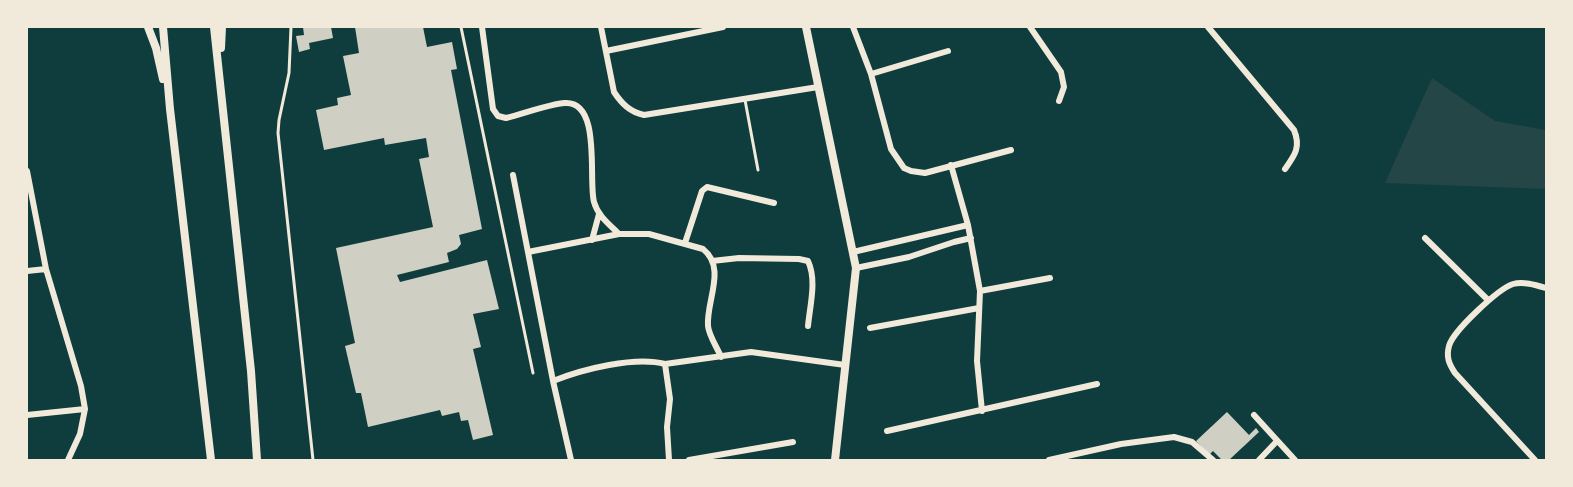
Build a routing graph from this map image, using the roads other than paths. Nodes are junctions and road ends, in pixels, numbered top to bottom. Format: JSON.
{"nodes":[{"id":1,"x":148,"y":27,"type":"edge"},
{"id":2,"x":164,"y":27,"type":"edge"},
{"id":3,"x":214,"y":27,"type":"edge"},
{"id":4,"x":222,"y":27,"type":"edge"},
{"id":5,"x":291,"y":27,"type":"edge"},
{"id":6,"x":461,"y":27,"type":"edge"},
{"id":7,"x":482,"y":27,"type":"edge"},
{"id":8,"x":601,"y":27,"type":"edge"},
{"id":9,"x":723,"y":27,"type":"edge"},
{"id":10,"x":806,"y":27,"type":"edge"},
{"id":11,"x":853,"y":27,"type":"edge"},
{"id":12,"x":1030,"y":27,"type":"edge"},
{"id":13,"x":1208,"y":27,"type":"edge"},
{"id":14,"x":606,"y":51,"type":"junction"},
{"id":15,"x":948,"y":51,"type":"dead end"},
{"id":16,"x":871,"y":74,"type":"junction"},
{"id":17,"x":221,"y":82,"type":"junction"},
{"id":18,"x":818,"y":87,"type":"junction"},
{"id":19,"x":744,"y":99,"type":"junction"},
{"id":20,"x":1059,"y":101,"type":"dead end"},
{"id":21,"x":170,"y":109,"type":"junction"},
{"id":22,"x":1011,"y":150,"type":"dead end"},
{"id":23,"x":951,"y":165,"type":"junction"},
{"id":24,"x":1285,"y":169,"type":"dead end"},
{"id":25,"x":758,"y":170,"type":"dead end"},
{"id":26,"x":27,"y":171,"type":"edge"},
{"id":27,"x":513,"y":175,"type":"dead end"},
{"id":28,"x":774,"y":203,"type":"dead end"},
{"id":29,"x":598,"y":214,"type":"junction"},
{"id":30,"x":968,"y":225,"type":"junction"},
{"id":31,"x":619,"y":234,"type":"junction"},
{"id":32,"x":1425,"y":237,"type":"dead end"},
{"id":33,"x":971,"y":238,"type":"junction"},
{"id":34,"x":592,"y":240,"type":"junction"},
{"id":35,"x":685,"y":243,"type":"junction"},
{"id":36,"x":528,"y":252,"type":"junction"},
{"id":37,"x":853,"y":252,"type":"junction"},
{"id":38,"x":712,"y":261,"type":"junction"},
{"id":39,"x":856,"y":268,"type":"junction"},
{"id":40,"x":45,"y":269,"type":"junction"},
{"id":41,"x":27,"y":271,"type":"edge"},
{"id":42,"x":1050,"y":278,"type":"dead end"},
{"id":43,"x":1546,"y":288,"type":"edge"},
{"id":44,"x":980,"y":291,"type":"junction"},
{"id":45,"x":1488,"y":300,"type":"junction"},
{"id":46,"x":979,"y":308,"type":"junction"},
{"id":47,"x":808,"y":326,"type":"dead end"},
{"id":48,"x":870,"y":328,"type":"dead end"},
{"id":49,"x":720,"y":357,"type":"junction"},
{"id":50,"x":665,"y":364,"type":"junction"},
{"id":51,"x":845,"y":365,"type":"junction"},
{"id":52,"x":533,"y":373,"type":"dead end"},
{"id":53,"x":554,"y":381,"type":"junction"},
{"id":54,"x":1097,"y":384,"type":"dead end"},
{"id":55,"x":86,"y":409,"type":"junction"},
{"id":56,"x":982,"y":411,"type":"junction"},
{"id":57,"x":27,"y":415,"type":"edge"},
{"id":58,"x":1254,"y":415,"type":"dead end"},
{"id":59,"x":887,"y":431,"type":"dead end"},
{"id":60,"x":1277,"y":441,"type":"junction"},
{"id":61,"x":793,"y":442,"type":"dead end"},
{"id":62,"x":1063,"y":458,"type":"edge"},
{"id":63,"x":68,"y":460,"type":"edge"},
{"id":64,"x":212,"y":460,"type":"edge"},
{"id":65,"x":257,"y":460,"type":"edge"},
{"id":66,"x":313,"y":460,"type":"edge"},
{"id":67,"x":571,"y":460,"type":"edge"},
{"id":68,"x":669,"y":460,"type":"edge"},
{"id":69,"x":689,"y":460,"type":"edge"},
{"id":70,"x":835,"y":460,"type":"edge"},
{"id":71,"x":1049,"y":460,"type":"edge"},
{"id":72,"x":1213,"y":460,"type":"edge"},
{"id":73,"x":1259,"y":460,"type":"edge"},
{"id":74,"x":1295,"y":460,"type":"edge"},
{"id":75,"x":1535,"y":460,"type":"edge"}],
"edges":[{"from":1,"to":21,"type":"main road"},
{"from":2,"to":21,"type":"main road"},
{"from":3,"to":17,"type":"main road"},
{"from":4,"to":17,"type":"main road"},
{"from":5,"to":66,"type":"lane"},
{"from":6,"to":52,"type":"lane"},
{"from":7,"to":29,"type":"street"},
{"from":8,"to":14,"type":"street"},
{"from":9,"to":14,"type":"street"},
{"from":10,"to":18,"type":"street"},
{"from":11,"to":16,"type":"street"},
{"from":12,"to":20,"type":"street"},
{"from":13,"to":24,"type":"street"},
{"from":14,"to":19,"type":"street"},
{"from":15,"to":16,"type":"street"},
{"from":16,"to":23,"type":"street"},
{"from":17,"to":65,"type":"main road"},
{"from":18,"to":19,"type":"street"},
{"from":18,"to":37,"type":"street"},
{"from":19,"to":25,"type":"lane"},
{"from":21,"to":64,"type":"main road"},
{"from":22,"to":23,"type":"street"},
{"from":23,"to":30,"type":"street"},
{"from":26,"to":40,"type":"street"},
{"from":27,"to":36,"type":"street"},
{"from":28,"to":35,"type":"street"},
{"from":29,"to":31,"type":"street"},
{"from":29,"to":34,"type":"street"},
{"from":30,"to":33,"type":"street"},
{"from":30,"to":37,"type":"street"},
{"from":31,"to":34,"type":"street"},
{"from":31,"to":35,"type":"street"},
{"from":32,"to":45,"type":"street"},
{"from":33,"to":39,"type":"street"},
{"from":33,"to":44,"type":"street"},
{"from":34,"to":36,"type":"street"},
{"from":35,"to":38,"type":"street"},
{"from":36,"to":53,"type":"street"},
{"from":37,"to":39,"type":"street"},
{"from":38,"to":47,"type":"street"},
{"from":38,"to":49,"type":"street"},
{"from":39,"to":51,"type":"street"},
{"from":40,"to":41,"type":"street"},
{"from":40,"to":55,"type":"street"},
{"from":42,"to":44,"type":"street"},
{"from":43,"to":45,"type":"street"},
{"from":44,"to":46,"type":"street"},
{"from":45,"to":75,"type":"street"},
{"from":46,"to":48,"type":"street"},
{"from":46,"to":56,"type":"street"},
{"from":49,"to":50,"type":"street"},
{"from":49,"to":51,"type":"street"},
{"from":50,"to":53,"type":"street"},
{"from":50,"to":68,"type":"street"},
{"from":51,"to":70,"type":"street"},
{"from":53,"to":67,"type":"street"},
{"from":54,"to":56,"type":"street"},
{"from":55,"to":57,"type":"street"},
{"from":55,"to":63,"type":"street"},
{"from":56,"to":59,"type":"street"},
{"from":58,"to":60,"type":"street"},
{"from":60,"to":73,"type":"street"},
{"from":60,"to":74,"type":"street"},
{"from":61,"to":69,"type":"street"},
{"from":62,"to":71,"type":"street"},
{"from":62,"to":72,"type":"street"}]}
